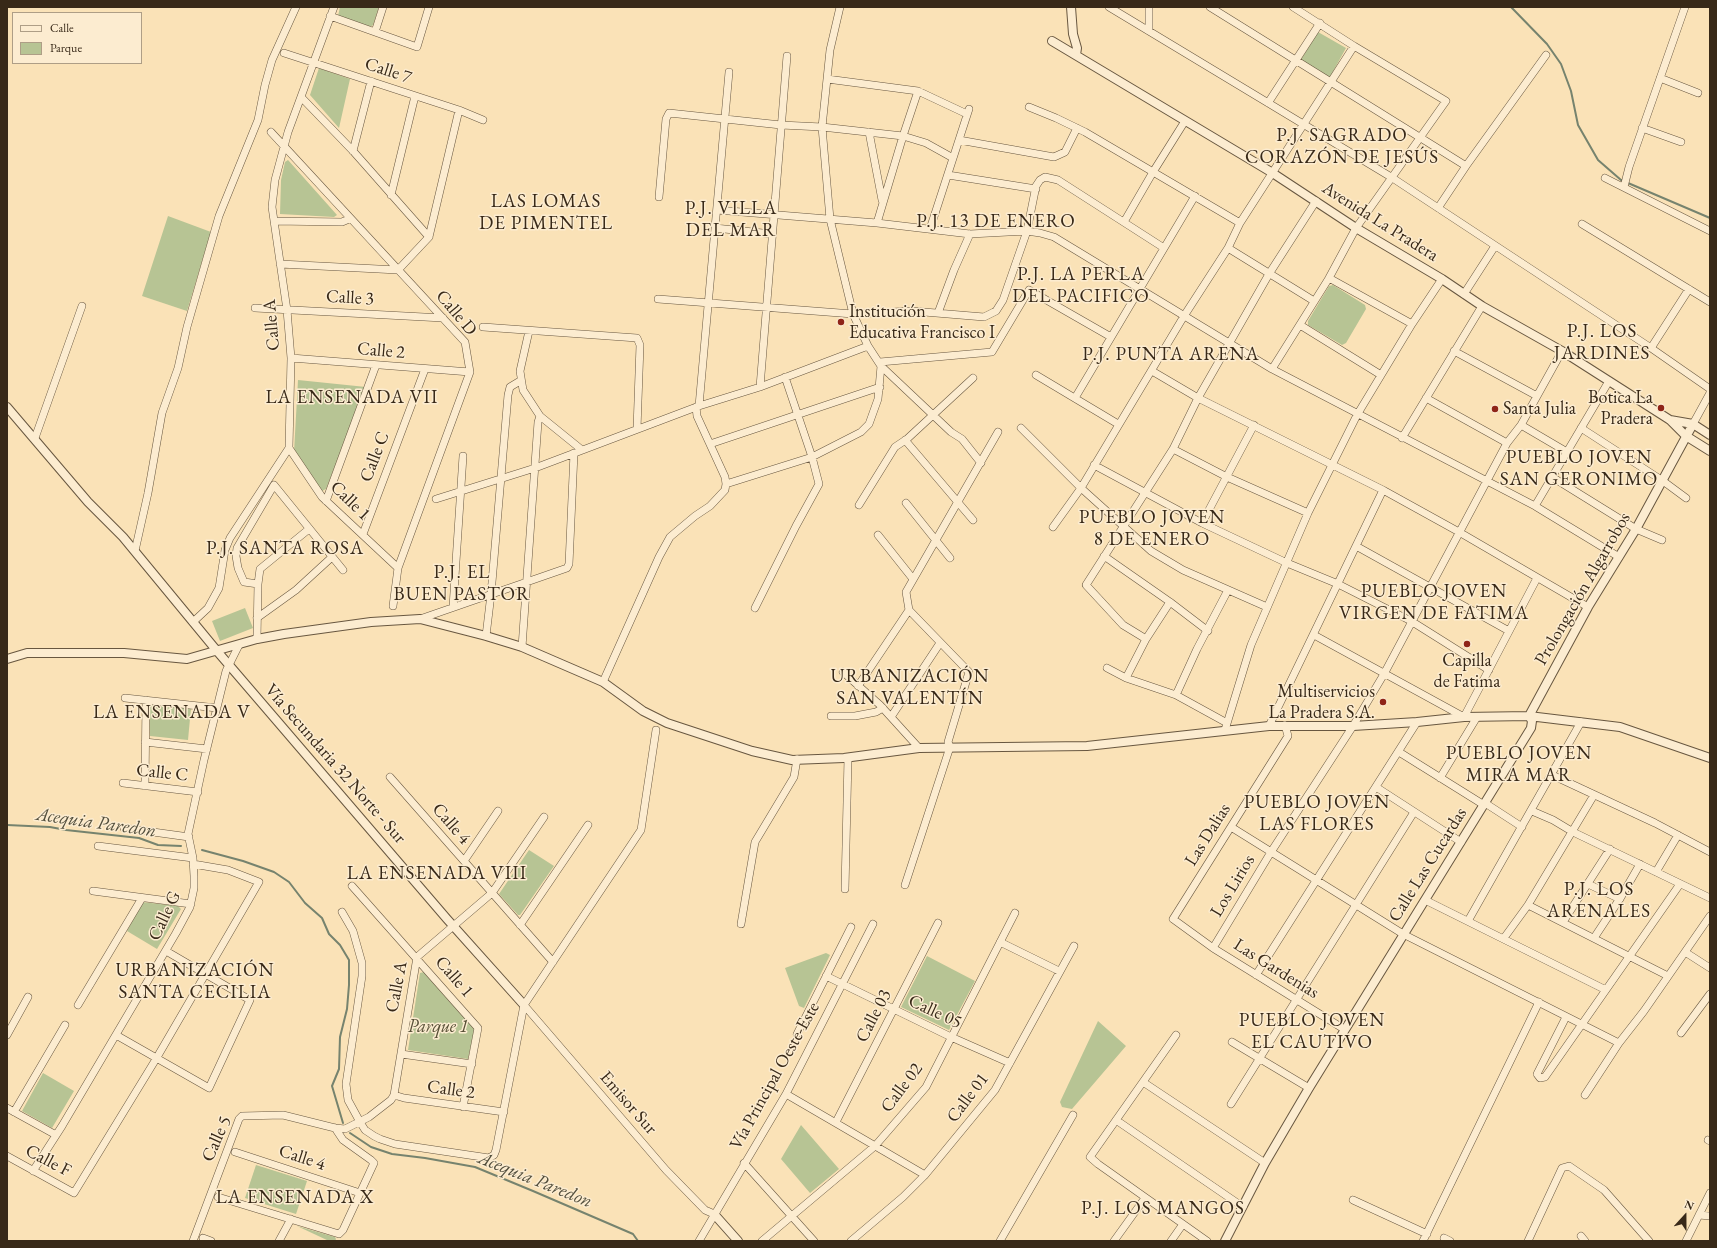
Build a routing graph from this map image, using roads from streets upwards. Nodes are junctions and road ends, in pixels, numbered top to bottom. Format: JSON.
{"nodes":[{"id":1,"x":296,"y":7,"type":"edge"},
{"id":2,"x":334,"y":7,"type":"edge"},
{"id":3,"x":383,"y":7,"type":"edge"},
{"id":4,"x":429,"y":7,"type":"edge"},
{"id":5,"x":840,"y":7,"type":"edge"},
{"id":6,"x":1072,"y":7,"type":"edge"},
{"id":7,"x":1109,"y":7,"type":"edge"},
{"id":8,"x":1149,"y":7,"type":"edge"},
{"id":9,"x":1210,"y":7,"type":"edge"},
{"id":10,"x":1293,"y":7,"type":"edge"},
{"id":11,"x":1685,"y":7,"type":"edge"},
{"id":12,"x":330,"y":16,"type":"junction"},
{"id":13,"x":1320,"y":23,"type":"junction"},
{"id":14,"x":1149,"y":31,"type":"junction"},
{"id":15,"x":375,"y":32,"type":"junction"},
{"id":16,"x":1052,"y":41,"type":"dead end"},
{"id":17,"x":1354,"y":46,"type":"junction"},
{"id":18,"x":284,"y":53,"type":"dead end"},
{"id":19,"x":1546,"y":54,"type":"dead end"},
{"id":20,"x":1076,"y":55,"type":"junction"},
{"id":21,"x":786,"y":56,"type":"dead end"},
{"id":22,"x":1296,"y":60,"type":"junction"},
{"id":23,"x":313,"y":63,"type":"junction"},
{"id":24,"x":729,"y":72,"type":"dead end"},
{"id":25,"x":1660,"y":78,"type":"junction"},
{"id":26,"x":827,"y":79,"type":"junction"},
{"id":27,"x":371,"y":82,"type":"junction"},
{"id":28,"x":1330,"y":82,"type":"junction"},
{"id":29,"x":918,"y":91,"type":"junction"},
{"id":30,"x":1698,"y":93,"type":"dead end"},
{"id":31,"x":415,"y":96,"type":"junction"},
{"id":32,"x":301,"y":97,"type":"junction"},
{"id":33,"x":1268,"y":103,"type":"junction"},
{"id":34,"x":1029,"y":106,"type":"dead end"},
{"id":35,"x":459,"y":110,"type":"junction"},
{"id":36,"x":724,"y":118,"type":"junction"},
{"id":37,"x":483,"y":120,"type":"dead end"},
{"id":38,"x":1185,"y":121,"type":"junction"},
{"id":39,"x":1304,"y":124,"type":"junction"},
{"id":40,"x":781,"y":125,"type":"junction"},
{"id":41,"x":822,"y":127,"type":"junction"},
{"id":42,"x":1077,"y":128,"type":"junction"},
{"id":43,"x":1642,"y":128,"type":"junction"},
{"id":44,"x":271,"y":132,"type":"dead end"},
{"id":45,"x":869,"y":132,"type":"junction"},
{"id":46,"x":903,"y":136,"type":"junction"},
{"id":47,"x":1420,"y":138,"type":"junction"},
{"id":48,"x":959,"y":140,"type":"junction"},
{"id":49,"x":1681,"y":142,"type":"dead end"},
{"id":50,"x":283,"y":146,"type":"junction"},
{"id":51,"x":353,"y":151,"type":"junction"},
{"id":52,"x":953,"y":158,"type":"junction"},
{"id":53,"x":1466,"y":166,"type":"junction"},
{"id":54,"x":1153,"y":172,"type":"junction"},
{"id":55,"x":1271,"y":172,"type":"junction"},
{"id":56,"x":948,"y":175,"type":"junction"},
{"id":57,"x":1391,"y":177,"type":"junction"},
{"id":58,"x":1605,"y":178,"type":"dead end"},
{"id":59,"x":1625,"y":184,"type":"junction"},
{"id":60,"x":1036,"y":189,"type":"junction"},
{"id":61,"x":391,"y":195,"type":"junction"},
{"id":62,"x":1195,"y":196,"type":"junction"},
{"id":63,"x":659,"y":197,"type":"dead end"},
{"id":64,"x":1316,"y":201,"type":"junction"},
{"id":65,"x":883,"y":202,"type":"junction"},
{"id":66,"x":1438,"y":208,"type":"junction"},
{"id":67,"x":716,"y":210,"type":"junction"},
{"id":68,"x":774,"y":215,"type":"junction"},
{"id":69,"x":349,"y":219,"type":"junction"},
{"id":70,"x":830,"y":219,"type":"junction"},
{"id":71,"x":274,"y":220,"type":"junction"},
{"id":72,"x":1124,"y":222,"type":"junction"},
{"id":73,"x":877,"y":223,"type":"junction"},
{"id":74,"x":1240,"y":223,"type":"junction"},
{"id":75,"x":1582,"y":224,"type":"dead end"},
{"id":76,"x":715,"y":228,"type":"junction"},
{"id":77,"x":1356,"y":228,"type":"junction"},
{"id":78,"x":930,"y":229,"type":"junction"},
{"id":79,"x":1027,"y":231,"type":"junction"},
{"id":80,"x":1710,"y":231,"type":"edge"},
{"id":81,"x":772,"y":234,"type":"junction"},
{"id":82,"x":970,"y":234,"type":"junction"},
{"id":83,"x":429,"y":237,"type":"junction"},
{"id":84,"x":1495,"y":246,"type":"junction"},
{"id":85,"x":1164,"y":248,"type":"junction"},
{"id":86,"x":1228,"y":248,"type":"junction"},
{"id":87,"x":280,"y":264,"type":"junction"},
{"id":88,"x":398,"y":270,"type":"junction"},
{"id":89,"x":1270,"y":274,"type":"junction"},
{"id":90,"x":1329,"y":278,"type":"junction"},
{"id":91,"x":1442,"y":279,"type":"junction"},
{"id":92,"x":1139,"y":289,"type":"junction"},
{"id":93,"x":1689,"y":289,"type":"junction"},
{"id":94,"x":1464,"y":294,"type":"junction"},
{"id":95,"x":658,"y":299,"type":"dead end"},
{"id":96,"x":1314,"y":301,"type":"junction"},
{"id":97,"x":1710,"y":302,"type":"edge"},
{"id":98,"x":708,"y":303,"type":"junction"},
{"id":99,"x":82,"y":306,"type":"dead end"},
{"id":100,"x":1482,"y":306,"type":"junction"},
{"id":101,"x":767,"y":307,"type":"junction"},
{"id":102,"x":255,"y":308,"type":"dead end"},
{"id":103,"x":287,"y":310,"type":"junction"},
{"id":104,"x":938,"y":313,"type":"junction"},
{"id":105,"x":853,"y":314,"type":"junction"},
{"id":106,"x":1184,"y":316,"type":"junction"},
{"id":107,"x":443,"y":318,"type":"junction"},
{"id":108,"x":1412,"y":324,"type":"junction"},
{"id":109,"x":1300,"y":325,"type":"junction"},
{"id":110,"x":483,"y":327,"type":"dead end"},
{"id":111,"x":529,"y":331,"type":"junction"},
{"id":112,"x":1111,"y":337,"type":"junction"},
{"id":113,"x":1230,"y":344,"type":"junction"},
{"id":114,"x":868,"y":346,"type":"junction"},
{"id":115,"x":1651,"y":348,"type":"junction"},
{"id":116,"x":1454,"y":351,"type":"junction"},
{"id":117,"x":1562,"y":351,"type":"junction"},
{"id":118,"x":290,"y":358,"type":"junction"},
{"id":119,"x":880,"y":364,"type":"junction"},
{"id":120,"x":376,"y":365,"type":"junction"},
{"id":121,"x":425,"y":369,"type":"junction"},
{"id":122,"x":1272,"y":369,"type":"junction"},
{"id":123,"x":1152,"y":371,"type":"junction"},
{"id":124,"x":470,"y":372,"type":"junction"},
{"id":125,"x":1036,"y":375,"type":"dead end"},
{"id":126,"x":1381,"y":375,"type":"junction"},
{"id":127,"x":785,"y":377,"type":"junction"},
{"id":128,"x":973,"y":378,"type":"dead end"},
{"id":129,"x":520,"y":380,"type":"junction"},
{"id":130,"x":1609,"y":381,"type":"junction"},
{"id":131,"x":760,"y":387,"type":"junction"},
{"id":132,"x":880,"y":387,"type":"junction"},
{"id":133,"x":1710,"y":389,"type":"edge"},
{"id":134,"x":1710,"y":393,"type":"edge"},
{"id":135,"x":1537,"y":396,"type":"junction"},
{"id":136,"x":1075,"y":398,"type":"junction"},
{"id":137,"x":1198,"y":398,"type":"junction"},
{"id":138,"x":1426,"y":398,"type":"junction"},
{"id":139,"x":698,"y":406,"type":"junction"},
{"id":140,"x":7,"y":407,"type":"edge"},
{"id":141,"x":933,"y":415,"type":"junction"},
{"id":142,"x":1357,"y":415,"type":"junction"},
{"id":143,"x":540,"y":416,"type":"junction"},
{"id":144,"x":798,"y":416,"type":"junction"},
{"id":145,"x":1670,"y":420,"type":"junction"},
{"id":146,"x":1118,"y":424,"type":"junction"},
{"id":147,"x":1693,"y":424,"type":"junction"},
{"id":148,"x":1254,"y":425,"type":"junction"},
{"id":149,"x":1521,"y":425,"type":"junction"},
{"id":150,"x":1021,"y":428,"type":"dead end"},
{"id":151,"x":1581,"y":428,"type":"junction"},
{"id":152,"x":637,"y":429,"type":"junction"},
{"id":153,"x":998,"y":432,"type":"dead end"},
{"id":154,"x":1710,"y":435,"type":"edge"},
{"id":155,"x":1686,"y":436,"type":"junction"},
{"id":156,"x":35,"y":438,"type":"junction"},
{"id":157,"x":1402,"y":438,"type":"junction"},
{"id":158,"x":905,"y":440,"type":"junction"},
{"id":159,"x":1507,"y":443,"type":"junction"},
{"id":160,"x":710,"y":444,"type":"junction"},
{"id":161,"x":289,"y":448,"type":"junction"},
{"id":162,"x":1173,"y":449,"type":"junction"},
{"id":163,"x":582,"y":450,"type":"junction"},
{"id":164,"x":1710,"y":451,"type":"edge"},
{"id":165,"x":1567,"y":452,"type":"junction"},
{"id":166,"x":574,"y":453,"type":"junction"},
{"id":167,"x":463,"y":456,"type":"dead end"},
{"id":168,"x":812,"y":457,"type":"junction"},
{"id":169,"x":981,"y":463,"type":"junction"},
{"id":170,"x":1094,"y":465,"type":"junction"},
{"id":171,"x":1332,"y":465,"type":"junction"},
{"id":172,"x":536,"y":468,"type":"junction"},
{"id":173,"x":1227,"y":477,"type":"junction"},
{"id":174,"x":1552,"y":477,"type":"junction"},
{"id":175,"x":501,"y":479,"type":"junction"},
{"id":176,"x":1486,"y":480,"type":"junction"},
{"id":177,"x":1663,"y":480,"type":"junction"},
{"id":178,"x":726,"y":484,"type":"junction"},
{"id":179,"x":1081,"y":488,"type":"junction"},
{"id":180,"x":1383,"y":490,"type":"junction"},
{"id":181,"x":461,"y":491,"type":"junction"},
{"id":182,"x":1146,"y":492,"type":"junction"},
{"id":183,"x":1686,"y":498,"type":"dead end"},
{"id":184,"x":436,"y":499,"type":"dead end"},
{"id":185,"x":326,"y":501,"type":"junction"},
{"id":186,"x":958,"y":502,"type":"junction"},
{"id":187,"x":906,"y":504,"type":"dead end"},
{"id":188,"x":859,"y":505,"type":"dead end"},
{"id":189,"x":1535,"y":506,"type":"junction"},
{"id":190,"x":1308,"y":512,"type":"junction"},
{"id":191,"x":973,"y":520,"type":"dead end"},
{"id":192,"x":1202,"y":523,"type":"junction"},
{"id":193,"x":1123,"y":526,"type":"junction"},
{"id":194,"x":1053,"y":527,"type":"dead end"},
{"id":195,"x":309,"y":529,"type":"junction"},
{"id":196,"x":1636,"y":529,"type":"junction"},
{"id":197,"x":1459,"y":532,"type":"junction"},
{"id":198,"x":363,"y":534,"type":"junction"},
{"id":199,"x":878,"y":535,"type":"dead end"},
{"id":200,"x":1662,"y":540,"type":"dead end"},
{"id":201,"x":936,"y":541,"type":"junction"},
{"id":202,"x":1356,"y":546,"type":"junction"},
{"id":203,"x":135,"y":551,"type":"junction"},
{"id":204,"x":1104,"y":556,"type":"junction"},
{"id":205,"x":332,"y":557,"type":"junction"},
{"id":206,"x":1619,"y":557,"type":"junction"},
{"id":207,"x":950,"y":558,"type":"dead end"},
{"id":208,"x":1287,"y":563,"type":"junction"},
{"id":209,"x":398,"y":568,"type":"junction"},
{"id":210,"x":343,"y":570,"type":"dead end"},
{"id":211,"x":1537,"y":578,"type":"junction"},
{"id":212,"x":913,"y":579,"type":"junction"},
{"id":213,"x":527,"y":582,"type":"junction"},
{"id":214,"x":258,"y":584,"type":"junction"},
{"id":215,"x":1338,"y":584,"type":"junction"},
{"id":216,"x":1430,"y":587,"type":"junction"},
{"id":217,"x":1228,"y":590,"type":"junction"},
{"id":218,"x":491,"y":594,"type":"junction"},
{"id":219,"x":1170,"y":602,"type":"junction"},
{"id":220,"x":393,"y":606,"type":"dead end"},
{"id":221,"x":453,"y":607,"type":"junction"},
{"id":222,"x":1267,"y":607,"type":"junction"},
{"id":223,"x":1588,"y":607,"type":"junction"},
{"id":224,"x":755,"y":608,"type":"dead end"},
{"id":225,"x":909,"y":610,"type":"junction"},
{"id":226,"x":257,"y":618,"type":"junction"},
{"id":227,"x":420,"y":619,"type":"junction"},
{"id":228,"x":1411,"y":621,"type":"junction"},
{"id":229,"x":193,"y":622,"type":"junction"},
{"id":230,"x":1509,"y":630,"type":"junction"},
{"id":231,"x":1208,"y":631,"type":"junction"},
{"id":232,"x":1314,"y":635,"type":"junction"},
{"id":233,"x":486,"y":636,"type":"junction"},
{"id":234,"x":257,"y":639,"type":"junction"},
{"id":235,"x":1146,"y":640,"type":"junction"},
{"id":236,"x":940,"y":643,"type":"junction"},
{"id":237,"x":239,"y":645,"type":"junction"},
{"id":238,"x":522,"y":647,"type":"junction"},
{"id":239,"x":217,"y":651,"type":"junction"},
{"id":240,"x":7,"y":659,"type":"edge"},
{"id":241,"x":229,"y":665,"type":"junction"},
{"id":242,"x":1107,"y":668,"type":"dead end"},
{"id":243,"x":1489,"y":670,"type":"junction"},
{"id":244,"x":843,"y":672,"type":"dead end"},
{"id":245,"x":1384,"y":674,"type":"junction"},
{"id":246,"x":1126,"y":678,"type":"junction"},
{"id":247,"x":603,"y":682,"type":"junction"},
{"id":248,"x":858,"y":686,"type":"junction"},
{"id":249,"x":1176,"y":695,"type":"junction"},
{"id":250,"x":125,"y":698,"type":"dead end"},
{"id":251,"x":146,"y":700,"type":"junction"},
{"id":252,"x":217,"y":708,"type":"junction"},
{"id":253,"x":882,"y":708,"type":"junction"},
{"id":254,"x":831,"y":716,"type":"dead end"},
{"id":255,"x":1529,"y":716,"type":"junction"},
{"id":256,"x":891,"y":717,"type":"junction"},
{"id":257,"x":1464,"y":717,"type":"junction"},
{"id":258,"x":1477,"y":717,"type":"junction"},
{"id":259,"x":1417,"y":722,"type":"junction"},
{"id":260,"x":1581,"y":722,"type":"junction"},
{"id":261,"x":1285,"y":725,"type":"junction"},
{"id":262,"x":1269,"y":726,"type":"junction"},
{"id":263,"x":1353,"y":726,"type":"junction"},
{"id":264,"x":1226,"y":727,"type":"junction"},
{"id":265,"x":656,"y":730,"type":"dead end"},
{"id":266,"x":146,"y":742,"type":"junction"},
{"id":267,"x":950,"y":747,"type":"junction"},
{"id":268,"x":919,"y":748,"type":"junction"},
{"id":269,"x":206,"y":749,"type":"junction"},
{"id":270,"x":1399,"y":752,"type":"junction"},
{"id":271,"x":848,"y":758,"type":"junction"},
{"id":272,"x":1710,"y":758,"type":"edge"},
{"id":273,"x":797,"y":759,"type":"junction"},
{"id":274,"x":1552,"y":775,"type":"junction"},
{"id":275,"x":390,"y":777,"type":"dead end"},
{"id":276,"x":1440,"y":778,"type":"junction"},
{"id":277,"x":123,"y":783,"type":"dead end"},
{"id":278,"x":145,"y":786,"type":"junction"},
{"id":279,"x":1376,"y":787,"type":"junction"},
{"id":280,"x":198,"y":792,"type":"junction"},
{"id":281,"x":1594,"y":795,"type":"junction"},
{"id":282,"x":1484,"y":804,"type":"junction"},
{"id":283,"x":498,"y":811,"type":"dead end"},
{"id":284,"x":1532,"y":811,"type":"junction"},
{"id":285,"x":1414,"y":812,"type":"junction"},
{"id":286,"x":544,"y":817,"type":"dead end"},
{"id":287,"x":588,"y":825,"type":"dead end"},
{"id":288,"x":1231,"y":827,"type":"junction"},
{"id":289,"x":1522,"y":827,"type":"junction"},
{"id":290,"x":124,"y":828,"type":"dead end"},
{"id":291,"x":1573,"y":832,"type":"junction"},
{"id":292,"x":1678,"y":835,"type":"junction"},
{"id":293,"x":189,"y":836,"type":"junction"},
{"id":294,"x":1461,"y":842,"type":"junction"},
{"id":295,"x":98,"y":846,"type":"dead end"},
{"id":296,"x":1610,"y":849,"type":"junction"},
{"id":297,"x":1271,"y":852,"type":"junction"},
{"id":298,"x":1710,"y":852,"type":"edge"},
{"id":299,"x":193,"y":861,"type":"junction"},
{"id":300,"x":464,"y":861,"type":"junction"},
{"id":301,"x":1640,"y":864,"type":"junction"},
{"id":302,"x":1656,"y":872,"type":"junction"},
{"id":303,"x":1316,"y":880,"type":"junction"},
{"id":304,"x":1588,"y":884,"type":"junction"},
{"id":305,"x":1680,"y":884,"type":"junction"},
{"id":306,"x":905,"y":885,"type":"dead end"},
{"id":307,"x":352,"y":886,"type":"dead end"},
{"id":308,"x":845,"y":889,"type":"dead end"},
{"id":309,"x":93,"y":891,"type":"dead end"},
{"id":310,"x":492,"y":893,"type":"junction"},
{"id":311,"x":142,"y":898,"type":"junction"},
{"id":312,"x":1710,"y":898,"type":"edge"},
{"id":313,"x":1620,"y":899,"type":"junction"},
{"id":314,"x":1425,"y":900,"type":"junction"},
{"id":315,"x":191,"y":904,"type":"junction"},
{"id":316,"x":1356,"y":904,"type":"junction"},
{"id":317,"x":1528,"y":905,"type":"junction"},
{"id":318,"x":342,"y":912,"type":"dead end"},
{"id":319,"x":1015,"y":913,"type":"dead end"},
{"id":320,"x":1710,"y":916,"type":"edge"},
{"id":321,"x":1173,"y":919,"type":"joint"},
{"id":322,"x":1468,"y":921,"type":"junction"},
{"id":323,"x":1563,"y":922,"type":"junction"},
{"id":324,"x":740,"y":924,"type":"dead end"},
{"id":325,"x":873,"y":924,"type":"dead end"},
{"id":326,"x":938,"y":924,"type":"dead end"},
{"id":327,"x":520,"y":925,"type":"junction"},
{"id":328,"x":454,"y":926,"type":"junction"},
{"id":329,"x":851,"y":927,"type":"dead end"},
{"id":330,"x":1402,"y":934,"type":"junction"},
{"id":331,"x":1504,"y":938,"type":"junction"},
{"id":332,"x":1594,"y":938,"type":"junction"},
{"id":333,"x":1000,"y":942,"type":"junction"},
{"id":334,"x":1074,"y":946,"type":"dead end"},
{"id":335,"x":1213,"y":948,"type":"junction"},
{"id":336,"x":166,"y":951,"type":"junction"},
{"id":337,"x":1685,"y":952,"type":"junction"},
{"id":338,"x":1629,"y":956,"type":"junction"},
{"id":339,"x":416,"y":957,"type":"junction"},
{"id":340,"x":553,"y":962,"type":"junction"},
{"id":341,"x":1710,"y":968,"type":"edge"},
{"id":342,"x":1060,"y":971,"type":"junction"},
{"id":343,"x":205,"y":974,"type":"junction"},
{"id":344,"x":1256,"y":975,"type":"junction"},
{"id":345,"x":826,"y":976,"type":"junction"},
{"id":346,"x":1668,"y":976,"type":"junction"},
{"id":347,"x":842,"y":984,"type":"junction"},
{"id":348,"x":1606,"y":990,"type":"junction"},
{"id":349,"x":1710,"y":994,"type":"edge"},
{"id":350,"x":28,"y":997,"type":"dead end"},
{"id":351,"x":1297,"y":1000,"type":"junction"},
{"id":352,"x":1539,"y":1002,"type":"junction"},
{"id":353,"x":78,"y":1005,"type":"dead end"},
{"id":354,"x":524,"y":1005,"type":"junction"},
{"id":355,"x":894,"y":1010,"type":"junction"},
{"id":356,"x":1566,"y":1017,"type":"junction"},
{"id":357,"x":1582,"y":1023,"type":"junction"},
{"id":358,"x":65,"y":1025,"type":"dead end"},
{"id":359,"x":1344,"y":1029,"type":"junction"},
{"id":360,"x":1681,"y":1033,"type":"dead end"},
{"id":361,"x":797,"y":1034,"type":"dead end"},
{"id":362,"x":7,"y":1035,"type":"edge"},
{"id":363,"x":116,"y":1035,"type":"junction"},
{"id":364,"x":1176,"y":1035,"type":"dead end"},
{"id":365,"x":951,"y":1037,"type":"junction"},
{"id":366,"x":1232,"y":1042,"type":"dead end"},
{"id":367,"x":1619,"y":1043,"type":"junction"},
{"id":368,"x":401,"y":1054,"type":"junction"},
{"id":369,"x":1259,"y":1058,"type":"junction"},
{"id":370,"x":156,"y":1059,"type":"junction"},
{"id":371,"x":1010,"y":1063,"type":"junction"},
{"id":372,"x":472,"y":1064,"type":"junction"},
{"id":373,"x":1143,"y":1082,"type":"junction"},
{"id":374,"x":1309,"y":1088,"type":"junction"},
{"id":375,"x":786,"y":1094,"type":"junction"},
{"id":376,"x":394,"y":1095,"type":"junction"},
{"id":377,"x":1585,"y":1095,"type":"dead end"},
{"id":378,"x":1231,"y":1104,"type":"dead end"},
{"id":379,"x":463,"y":1107,"type":"junction"},
{"id":380,"x":7,"y":1108,"type":"edge"},
{"id":381,"x":14,"y":1112,"type":"junction"},
{"id":382,"x":504,"y":1112,"type":"junction"},
{"id":383,"x":1073,"y":1115,"type":"dead end"},
{"id":384,"x":1116,"y":1120,"type":"junction"},
{"id":385,"x":360,"y":1122,"type":"junction"},
{"id":386,"x":836,"y":1122,"type":"junction"},
{"id":387,"x":334,"y":1128,"type":"junction"},
{"id":388,"x":56,"y":1135,"type":"junction"},
{"id":389,"x":875,"y":1146,"type":"junction"},
{"id":390,"x":235,"y":1152,"type":"dead end"},
{"id":391,"x":7,"y":1156,"type":"edge"},
{"id":392,"x":744,"y":1163,"type":"junction"},
{"id":393,"x":1265,"y":1163,"type":"junction"},
{"id":394,"x":33,"y":1171,"type":"junction"},
{"id":395,"x":925,"y":1176,"type":"junction"},
{"id":396,"x":360,"y":1193,"type":"junction"},
{"id":397,"x":1710,"y":1193,"type":"edge"},
{"id":398,"x":218,"y":1197,"type":"dead end"},
{"id":399,"x":1145,"y":1198,"type":"junction"},
{"id":400,"x":1352,"y":1200,"type":"dead end"},
{"id":401,"x":1243,"y":1207,"type":"junction"},
{"id":402,"x":714,"y":1214,"type":"junction"},
{"id":403,"x":1699,"y":1215,"type":"junction"},
{"id":404,"x":791,"y":1216,"type":"junction"},
{"id":405,"x":1710,"y":1216,"type":"edge"},
{"id":406,"x":291,"y":1219,"type":"junction"},
{"id":407,"x":1183,"y":1224,"type":"junction"},
{"id":408,"x":203,"y":1238,"type":"dead end"},
{"id":409,"x":1425,"y":1238,"type":"edge"},
{"id":410,"x":193,"y":1241,"type":"edge"},
{"id":411,"x":212,"y":1241,"type":"edge"},
{"id":412,"x":279,"y":1241,"type":"edge"},
{"id":413,"x":699,"y":1241,"type":"edge"},
{"id":414,"x":738,"y":1241,"type":"edge"},
{"id":415,"x":762,"y":1241,"type":"edge"},
{"id":416,"x":814,"y":1241,"type":"edge"},
{"id":417,"x":851,"y":1241,"type":"edge"},
{"id":418,"x":1000,"y":1241,"type":"edge"},
{"id":419,"x":1114,"y":1241,"type":"edge"},
{"id":420,"x":1171,"y":1241,"type":"edge"},
{"id":421,"x":1206,"y":1241,"type":"edge"},
{"id":422,"x":1225,"y":1241,"type":"edge"},
{"id":423,"x":1528,"y":1241,"type":"edge"},
{"id":424,"x":1649,"y":1241,"type":"edge"},
{"id":425,"x":1686,"y":1241,"type":"edge"}],
"edges":[{"from":1,"to":203,"type":"street"},
{"from":2,"to":12,"type":"street","name":"Calle A"},
{"from":3,"to":15,"type":"street"},
{"from":4,"to":15,"type":"street"},
{"from":5,"to":26,"type":"street"},
{"from":6,"to":20,"type":"street"},
{"from":7,"to":14,"type":"street"},
{"from":8,"to":14,"type":"street"},
{"from":9,"to":22,"type":"street"},
{"from":10,"to":13,"type":"street"},
{"from":11,"to":25,"type":"street"},
{"from":12,"to":15,"type":"street"},
{"from":12,"to":23,"type":"street","name":"Calle A"},
{"from":13,"to":17,"type":"street"},
{"from":13,"to":22,"type":"street"},
{"from":14,"to":33,"type":"street"},
{"from":16,"to":20,"type":"street","name":"Avenida La Pradera"},
{"from":17,"to":28,"type":"street"},
{"from":17,"to":47,"type":"street"},
{"from":18,"to":23,"type":"street","name":"Calle 7"},
{"from":19,"to":53,"type":"street"},
{"from":20,"to":38,"type":"street","name":"Avenida La Pradera"},
{"from":21,"to":40,"type":"street"},
{"from":22,"to":28,"type":"street"},
{"from":22,"to":33,"type":"street"},
{"from":23,"to":27,"type":"street","name":"Calle 7"},
{"from":23,"to":32,"type":"street","name":"Calle A"},
{"from":24,"to":36,"type":"street"},
{"from":25,"to":30,"type":"street"},
{"from":25,"to":43,"type":"street"},
{"from":26,"to":29,"type":"street"},
{"from":26,"to":41,"type":"street"},
{"from":27,"to":31,"type":"street","name":"Calle 7"},
{"from":27,"to":51,"type":"street"},
{"from":28,"to":39,"type":"street"},
{"from":28,"to":47,"type":"street"},
{"from":29,"to":46,"type":"street"},
{"from":29,"to":48,"type":"street"},
{"from":31,"to":35,"type":"street","name":"Calle 7"},
{"from":31,"to":61,"type":"street"},
{"from":32,"to":50,"type":"street","name":"Calle A"},
{"from":32,"to":51,"type":"street"},
{"from":33,"to":39,"type":"street"},
{"from":34,"to":42,"type":"street"},
{"from":35,"to":37,"type":"street","name":"Calle 7"},
{"from":35,"to":83,"type":"street"},
{"from":36,"to":40,"type":"street"},
{"from":36,"to":63,"type":"street"},
{"from":36,"to":67,"type":"street"},
{"from":38,"to":54,"type":"street"},
{"from":38,"to":55,"type":"street","name":"Avenida La Pradera"},
{"from":39,"to":55,"type":"street"},
{"from":39,"to":57,"type":"street"},
{"from":40,"to":41,"type":"street"},
{"from":40,"to":68,"type":"street"},
{"from":41,"to":45,"type":"street"},
{"from":41,"to":70,"type":"street"},
{"from":42,"to":48,"type":"street"},
{"from":42,"to":54,"type":"street"},
{"from":43,"to":49,"type":"street"},
{"from":43,"to":59,"type":"street"},
{"from":44,"to":50,"type":"street","name":"Calle D"},
{"from":45,"to":46,"type":"street"},
{"from":45,"to":65,"type":"street"},
{"from":46,"to":52,"type":"street"},
{"from":46,"to":65,"type":"street"},
{"from":47,"to":53,"type":"street"},
{"from":47,"to":57,"type":"street"},
{"from":48,"to":52,"type":"street"},
{"from":50,"to":69,"type":"street","name":"Calle D"},
{"from":50,"to":71,"type":"street","name":"Calle A"},
{"from":51,"to":61,"type":"street"},
{"from":52,"to":56,"type":"street"},
{"from":53,"to":66,"type":"street"},
{"from":54,"to":62,"type":"street"},
{"from":54,"to":72,"type":"street"},
{"from":55,"to":64,"type":"street","name":"Avenida La Pradera"},
{"from":55,"to":74,"type":"street"},
{"from":56,"to":60,"type":"street"},
{"from":56,"to":78,"type":"street"},
{"from":57,"to":66,"type":"street"},
{"from":57,"to":77,"type":"street"},
{"from":58,"to":59,"type":"street"},
{"from":59,"to":80,"type":"street"},
{"from":60,"to":72,"type":"street"},
{"from":60,"to":79,"type":"street"},
{"from":61,"to":83,"type":"street"},
{"from":62,"to":74,"type":"street"},
{"from":62,"to":85,"type":"street"},
{"from":64,"to":77,"type":"street","name":"Avenida La Pradera"},
{"from":64,"to":89,"type":"street"},
{"from":65,"to":73,"type":"street"},
{"from":66,"to":84,"type":"street"},
{"from":67,"to":68,"type":"street"},
{"from":67,"to":76,"type":"street"},
{"from":68,"to":70,"type":"street"},
{"from":68,"to":81,"type":"street"},
{"from":69,"to":71,"type":"street"},
{"from":69,"to":88,"type":"street","name":"Calle D"},
{"from":70,"to":73,"type":"street"},
{"from":70,"to":105,"type":"street"},
{"from":71,"to":87,"type":"street","name":"Calle A"},
{"from":72,"to":85,"type":"street"},
{"from":73,"to":78,"type":"street"},
{"from":74,"to":86,"type":"street"},
{"from":75,"to":93,"type":"street"},
{"from":76,"to":81,"type":"street"},
{"from":76,"to":98,"type":"street"},
{"from":77,"to":90,"type":"street"},
{"from":77,"to":91,"type":"street","name":"Avenida La Pradera"},
{"from":78,"to":82,"type":"street"},
{"from":79,"to":82,"type":"street"},
{"from":79,"to":92,"type":"street"},
{"from":79,"to":104,"type":"street"},
{"from":81,"to":101,"type":"street"},
{"from":82,"to":104,"type":"street"},
{"from":83,"to":88,"type":"street"},
{"from":84,"to":94,"type":"street"},
{"from":84,"to":115,"type":"street"},
{"from":85,"to":92,"type":"street"},
{"from":86,"to":89,"type":"street"},
{"from":86,"to":106,"type":"street"},
{"from":87,"to":88,"type":"street"},
{"from":87,"to":103,"type":"street","name":"Calle A"},
{"from":88,"to":107,"type":"street","name":"Calle D"},
{"from":89,"to":96,"type":"street"},
{"from":89,"to":113,"type":"street"},
{"from":90,"to":96,"type":"street"},
{"from":90,"to":108,"type":"street"},
{"from":91,"to":94,"type":"street","name":"Avenida La Pradera"},
{"from":91,"to":108,"type":"street"},
{"from":92,"to":106,"type":"street"},
{"from":92,"to":112,"type":"street"},
{"from":93,"to":97,"type":"street"},
{"from":93,"to":115,"type":"street"},
{"from":94,"to":100,"type":"street","name":"Avenida La Pradera"},
{"from":95,"to":98,"type":"street"},
{"from":96,"to":109,"type":"street"},
{"from":98,"to":101,"type":"street"},
{"from":98,"to":139,"type":"street"},
{"from":99,"to":156,"type":"street"},
{"from":100,"to":116,"type":"street"},
{"from":100,"to":117,"type":"street","name":"Avenida La Pradera"},
{"from":101,"to":105,"type":"street"},
{"from":101,"to":131,"type":"street"},
{"from":102,"to":103,"type":"street","name":"Calle 3"},
{"from":103,"to":107,"type":"street","name":"Calle 3"},
{"from":103,"to":118,"type":"street","name":"Calle A"},
{"from":104,"to":105,"type":"street"},
{"from":105,"to":114,"type":"street"},
{"from":106,"to":113,"type":"street"},
{"from":106,"to":123,"type":"street"},
{"from":107,"to":124,"type":"street","name":"Calle D"},
{"from":108,"to":126,"type":"street"},
{"from":109,"to":122,"type":"street"},
{"from":109,"to":126,"type":"street"},
{"from":110,"to":111,"type":"street"},
{"from":111,"to":129,"type":"street"},
{"from":111,"to":152,"type":"street"},
{"from":112,"to":119,"type":"street"},
{"from":112,"to":136,"type":"street"},
{"from":113,"to":122,"type":"street"},
{"from":113,"to":137,"type":"street"},
{"from":114,"to":119,"type":"street"},
{"from":114,"to":127,"type":"street"},
{"from":115,"to":133,"type":"street"},
{"from":116,"to":135,"type":"street"},
{"from":116,"to":138,"type":"street"},
{"from":117,"to":130,"type":"street","name":"Avenida La Pradera"},
{"from":117,"to":135,"type":"street","name":"Los Lirios"},
{"from":118,"to":120,"type":"street","name":"Calle 2"},
{"from":118,"to":161,"type":"street","name":"Calle A"},
{"from":119,"to":132,"type":"street"},
{"from":119,"to":141,"type":"street"},
{"from":120,"to":121,"type":"street","name":"Calle 2"},
{"from":120,"to":185,"type":"street"},
{"from":121,"to":124,"type":"street","name":"Calle 2"},
{"from":121,"to":198,"type":"street","name":"Calle C"},
{"from":122,"to":142,"type":"street"},
{"from":123,"to":137,"type":"street"},
{"from":123,"to":146,"type":"street"},
{"from":124,"to":209,"type":"street","name":"Calle D"},
{"from":125,"to":136,"type":"street"},
{"from":126,"to":142,"type":"street"},
{"from":127,"to":131,"type":"street"},
{"from":127,"to":144,"type":"street"},
{"from":128,"to":141,"type":"street"},
{"from":129,"to":143,"type":"street"},
{"from":129,"to":175,"type":"street"},
{"from":130,"to":145,"type":"street","name":"Avenida La Pradera"},
{"from":130,"to":151,"type":"street"},
{"from":131,"to":139,"type":"street"},
{"from":132,"to":144,"type":"street"},
{"from":132,"to":168,"type":"street"},
{"from":134,"to":147,"type":"street","name":"Prolongación Algarrobos"},
{"from":135,"to":149,"type":"street","name":"Los Lirios"},
{"from":136,"to":146,"type":"street"},
{"from":137,"to":148,"type":"street"},
{"from":137,"to":162,"type":"street"},
{"from":138,"to":157,"type":"street"},
{"from":138,"to":159,"type":"street"},
{"from":139,"to":152,"type":"street"},
{"from":139,"to":160,"type":"street"},
{"from":140,"to":156,"type":"street","name":"Vía Secundaria 32 Norte - Sur"},
{"from":141,"to":158,"type":"street"},
{"from":141,"to":169,"type":"street"},
{"from":142,"to":157,"type":"street"},
{"from":142,"to":171,"type":"street"},
{"from":143,"to":163,"type":"street"},
{"from":143,"to":172,"type":"street"},
{"from":144,"to":160,"type":"street"},
{"from":144,"to":168,"type":"street"},
{"from":145,"to":147,"type":"street","name":"Avenida La Pradera"},
{"from":145,"to":155,"type":"street","name":"Avenida La Pradera"},
{"from":146,"to":170,"type":"street"},
{"from":147,"to":154,"type":"street","name":"Avenida La Pradera"},
{"from":147,"to":155,"type":"street","name":"Prolongación Algarrobos"},
{"from":148,"to":171,"type":"street"},
{"from":148,"to":173,"type":"street"},
{"from":149,"to":159,"type":"street","name":"Los Lirios"},
{"from":149,"to":165,"type":"street"},
{"from":150,"to":179,"type":"street"},
{"from":151,"to":165,"type":"street"},
{"from":151,"to":177,"type":"street"},
{"from":152,"to":163,"type":"street"},
{"from":153,"to":169,"type":"street"},
{"from":155,"to":164,"type":"street","name":"Avenida La Pradera"},
{"from":155,"to":177,"type":"street","name":"Prolongación Algarrobos"},
{"from":156,"to":203,"type":"street","name":"Vía Secundaria 32 Norte - Sur"},
{"from":157,"to":176,"type":"street"},
{"from":158,"to":186,"type":"street"},
{"from":158,"to":188,"type":"street"},
{"from":159,"to":176,"type":"street","name":"Los Lirios"},
{"from":160,"to":178,"type":"street"},
{"from":161,"to":185,"type":"street","name":"Calle 1"},
{"from":161,"to":229,"type":"street"},
{"from":162,"to":173,"type":"street"},
{"from":162,"to":182,"type":"street"},
{"from":163,"to":166,"type":"street"},
{"from":165,"to":174,"type":"street"},
{"from":166,"to":172,"type":"street"},
{"from":166,"to":213,"type":"street"},
{"from":167,"to":181,"type":"street"},
{"from":168,"to":178,"type":"street"},
{"from":168,"to":224,"type":"street"},
{"from":169,"to":186,"type":"street"},
{"from":170,"to":179,"type":"street"},
{"from":170,"to":182,"type":"street"},
{"from":171,"to":180,"type":"street"},
{"from":171,"to":190,"type":"street"},
{"from":172,"to":175,"type":"street"},
{"from":172,"to":213,"type":"street"},
{"from":173,"to":190,"type":"street"},
{"from":173,"to":192,"type":"street"},
{"from":174,"to":189,"type":"street"},
{"from":174,"to":196,"type":"street"},
{"from":175,"to":181,"type":"street"},
{"from":175,"to":218,"type":"street"},
{"from":176,"to":189,"type":"street"},
{"from":176,"to":197,"type":"street","name":"Los Lirios"},
{"from":177,"to":183,"type":"street"},
{"from":177,"to":196,"type":"street","name":"Prolongación Algarrobos"},
{"from":178,"to":247,"type":"street"},
{"from":179,"to":193,"type":"street"},
{"from":179,"to":194,"type":"street"},
{"from":180,"to":197,"type":"street"},
{"from":180,"to":202,"type":"street"},
{"from":181,"to":184,"type":"street"},
{"from":181,"to":221,"type":"street"},
{"from":182,"to":192,"type":"street"},
{"from":182,"to":193,"type":"street"},
{"from":185,"to":198,"type":"street","name":"Calle 1"},
{"from":186,"to":191,"type":"street"},
{"from":186,"to":201,"type":"street"},
{"from":187,"to":201,"type":"street"},
{"from":189,"to":206,"type":"street"},
{"from":190,"to":208,"type":"street"},
{"from":192,"to":208,"type":"street"},
{"from":193,"to":204,"type":"street"},
{"from":193,"to":217,"type":"street"},
{"from":195,"to":205,"type":"street"},
{"from":195,"to":214,"type":"street"},
{"from":195,"to":214,"type":"street"},
{"from":196,"to":200,"type":"street"},
{"from":196,"to":206,"type":"street","name":"Prolongación Algarrobos"},
{"from":197,"to":211,"type":"street"},
{"from":197,"to":216,"type":"street","name":"Los Lirios"},
{"from":198,"to":209,"type":"street","name":"Calle 1"},
{"from":199,"to":212,"type":"street"},
{"from":201,"to":207,"type":"street"},
{"from":201,"to":212,"type":"street"},
{"from":202,"to":215,"type":"street"},
{"from":202,"to":216,"type":"street"},
{"from":203,"to":229,"type":"street","name":"Vía Secundaria 32 Norte - Sur"},
{"from":204,"to":219,"type":"street"},
{"from":204,"to":235,"type":"street"},
{"from":205,"to":210,"type":"street"},
{"from":205,"to":226,"type":"street"},
{"from":206,"to":223,"type":"street","name":"Prolongación Algarrobos"},
{"from":208,"to":215,"type":"street"},
{"from":208,"to":222,"type":"street"},
{"from":209,"to":220,"type":"street","name":"Calle D"},
{"from":211,"to":223,"type":"street"},
{"from":211,"to":230,"type":"street"},
{"from":212,"to":225,"type":"street"},
{"from":213,"to":218,"type":"street"},
{"from":213,"to":238,"type":"street"},
{"from":214,"to":226,"type":"street"},
{"from":215,"to":228,"type":"street"},
{"from":215,"to":232,"type":"street"},
{"from":216,"to":228,"type":"street","name":"Los Lirios"},
{"from":216,"to":230,"type":"street"},
{"from":217,"to":222,"type":"street"},
{"from":217,"to":231,"type":"street"},
{"from":218,"to":221,"type":"street"},
{"from":218,"to":233,"type":"street"},
{"from":219,"to":231,"type":"street"},
{"from":219,"to":235,"type":"street"},
{"from":221,"to":227,"type":"street"},
{"from":222,"to":264,"type":"street"},
{"from":223,"to":255,"type":"street","name":"Prolongación Algarrobos"},
{"from":225,"to":236,"type":"street"},
{"from":225,"to":248,"type":"street"},
{"from":226,"to":234,"type":"street"},
{"from":227,"to":233,"type":"street"},
{"from":227,"to":234,"type":"street"},
{"from":228,"to":243,"type":"street"},
{"from":228,"to":245,"type":"street","name":"Los Lirios"},
{"from":229,"to":239,"type":"street","name":"Vía Secundaria 32 Norte - Sur"},
{"from":230,"to":243,"type":"street"},
{"from":231,"to":249,"type":"street"},
{"from":232,"to":245,"type":"street"},
{"from":232,"to":262,"type":"street"},
{"from":233,"to":238,"type":"street"},
{"from":234,"to":237,"type":"street"},
{"from":235,"to":246,"type":"street"},
{"from":236,"to":256,"type":"street"},
{"from":236,"to":267,"type":"street"},
{"from":237,"to":239,"type":"street"},
{"from":237,"to":241,"type":"street","name":"Calle G"},
{"from":238,"to":247,"type":"street"},
{"from":239,"to":240,"type":"street"},
{"from":239,"to":241,"type":"street","name":"Vía Secundaria 32 Norte - Sur"},
{"from":241,"to":252,"type":"street","name":"Calle G"},
{"from":241,"to":328,"type":"street","name":"Vía Secundaria 32 Norte - Sur"},
{"from":242,"to":246,"type":"street"},
{"from":243,"to":257,"type":"street"},
{"from":244,"to":248,"type":"street"},
{"from":245,"to":257,"type":"street"},
{"from":245,"to":263,"type":"street","name":"Los Lirios"},
{"from":246,"to":249,"type":"street"},
{"from":247,"to":273,"type":"street"},
{"from":248,"to":253,"type":"street"},
{"from":249,"to":264,"type":"street"},
{"from":250,"to":251,"type":"street"},
{"from":251,"to":252,"type":"street"},
{"from":251,"to":266,"type":"street"},
{"from":252,"to":269,"type":"street","name":"Calle G"},
{"from":253,"to":254,"type":"street"},
{"from":253,"to":256,"type":"street"},
{"from":255,"to":258,"type":"street"},
{"from":255,"to":260,"type":"street"},
{"from":255,"to":282,"type":"street","name":"Calle Las Cucardas"},
{"from":256,"to":268,"type":"street"},
{"from":257,"to":258,"type":"street"},
{"from":257,"to":259,"type":"street"},
{"from":258,"to":276,"type":"street"},
{"from":259,"to":263,"type":"street"},
{"from":259,"to":270,"type":"street"},
{"from":260,"to":272,"type":"street"},
{"from":260,"to":274,"type":"street"},
{"from":261,"to":262,"type":"street"},
{"from":261,"to":263,"type":"street"},
{"from":261,"to":288,"type":"street","name":"Las Dalias"},
{"from":262,"to":264,"type":"street"},
{"from":263,"to":297,"type":"street","name":"Los Lirios"},
{"from":264,"to":267,"type":"street"},
{"from":265,"to":340,"type":"street"},
{"from":266,"to":269,"type":"street"},
{"from":266,"to":278,"type":"street"},
{"from":267,"to":268,"type":"street"},
{"from":267,"to":306,"type":"street"},
{"from":268,"to":271,"type":"street"},
{"from":269,"to":280,"type":"street","name":"Calle G"},
{"from":270,"to":276,"type":"street"},
{"from":270,"to":279,"type":"street"},
{"from":271,"to":273,"type":"street"},
{"from":271,"to":308,"type":"street"},
{"from":273,"to":324,"type":"street"},
{"from":274,"to":281,"type":"street"},
{"from":274,"to":284,"type":"street"},
{"from":275,"to":300,"type":"street","name":"Calle 4"},
{"from":276,"to":282,"type":"street"},
{"from":277,"to":278,"type":"street","name":"Calle C"},
{"from":278,"to":280,"type":"street","name":"Calle C"},
{"from":279,"to":285,"type":"street"},
{"from":279,"to":303,"type":"street"},
{"from":280,"to":293,"type":"street","name":"Calle G"},
{"from":281,"to":291,"type":"street"},
{"from":281,"to":292,"type":"street"},
{"from":282,"to":289,"type":"street"},
{"from":282,"to":294,"type":"street","name":"Calle Las Cucardas"},
{"from":283,"to":300,"type":"street"},
{"from":284,"to":289,"type":"street"},
{"from":284,"to":291,"type":"street"},
{"from":285,"to":294,"type":"street"},
{"from":285,"to":316,"type":"street"},
{"from":286,"to":310,"type":"street","name":"Calle A"},
{"from":287,"to":327,"type":"street"},
{"from":288,"to":297,"type":"street"},
{"from":288,"to":321,"type":"street","name":"Las Dalias"},
{"from":289,"to":322,"type":"street"},
{"from":290,"to":293,"type":"street"},
{"from":291,"to":296,"type":"street"},
{"from":291,"to":317,"type":"street"},
{"from":292,"to":298,"type":"street"},
{"from":292,"to":302,"type":"street"},
{"from":293,"to":299,"type":"street","name":"Calle G"},
{"from":294,"to":314,"type":"street","name":"Calle Las Cucardas"},
{"from":295,"to":299,"type":"street"},
{"from":296,"to":301,"type":"street"},
{"from":296,"to":304,"type":"street"},
{"from":297,"to":303,"type":"street"},
{"from":297,"to":335,"type":"street","name":"Los Lirios"},
{"from":299,"to":315,"type":"street","name":"Calle G"},
{"from":299,"to":343,"type":"street"},
{"from":300,"to":310,"type":"street","name":"Calle 4"},
{"from":301,"to":302,"type":"street"},
{"from":301,"to":313,"type":"street"},
{"from":302,"to":305,"type":"street"},
{"from":303,"to":316,"type":"street"},
{"from":303,"to":344,"type":"street"},
{"from":304,"to":313,"type":"street"},
{"from":304,"to":323,"type":"street"},
{"from":305,"to":312,"type":"street"},
{"from":305,"to":338,"type":"street"},
{"from":307,"to":339,"type":"street","name":"Calle 1"},
{"from":309,"to":311,"type":"street"},
{"from":310,"to":327,"type":"street","name":"Calle 4"},
{"from":310,"to":328,"type":"street","name":"Calle A"},
{"from":311,"to":315,"type":"street"},
{"from":311,"to":353,"type":"street"},
{"from":313,"to":332,"type":"street"},
{"from":314,"to":322,"type":"street"},
{"from":314,"to":330,"type":"street","name":"Calle Las Cucardas"},
{"from":315,"to":336,"type":"street","name":"Calle G"},
{"from":316,"to":330,"type":"street"},
{"from":316,"to":351,"type":"street"},
{"from":317,"to":323,"type":"street"},
{"from":317,"to":331,"type":"street"},
{"from":318,"to":385,"type":"street"},
{"from":319,"to":333,"type":"street","name":"Calle 02"},
{"from":320,"to":337,"type":"street"},
{"from":321,"to":335,"type":"street","name":"Las Gardenias"},
{"from":322,"to":331,"type":"street"},
{"from":323,"to":332,"type":"street"},
{"from":325,"to":347,"type":"street","name":"Vía Principal Oeste-Este"},
{"from":326,"to":355,"type":"street","name":"Calle 03"},
{"from":327,"to":340,"type":"street","name":"Calle 4"},
{"from":328,"to":339,"type":"street","name":"Calle A"},
{"from":328,"to":354,"type":"street","name":"Vía Secundaria 32 Norte - Sur"},
{"from":329,"to":345,"type":"street","name":"Vía Principal Oeste-Este"},
{"from":330,"to":352,"type":"street"},
{"from":330,"to":359,"type":"street","name":"Calle Las Cucardas"},
{"from":331,"to":348,"type":"street"},
{"from":332,"to":338,"type":"street"},
{"from":333,"to":342,"type":"street"},
{"from":333,"to":365,"type":"street","name":"Calle 02"},
{"from":334,"to":342,"type":"street","name":"Calle 01"},
{"from":335,"to":344,"type":"street","name":"Las Gardenias"},
{"from":336,"to":343,"type":"street"},
{"from":336,"to":363,"type":"street","name":"Calle G"},
{"from":337,"to":341,"type":"street"},
{"from":337,"to":346,"type":"street"},
{"from":338,"to":346,"type":"street"},
{"from":338,"to":348,"type":"street"},
{"from":339,"to":368,"type":"street","name":"Calle A"},
{"from":339,"to":372,"type":"street","name":"Calle 1"},
{"from":340,"to":354,"type":"street"},
{"from":342,"to":371,"type":"street","name":"Calle 01"},
{"from":343,"to":370,"type":"street"},
{"from":343,"to":370,"type":"street"},
{"from":344,"to":351,"type":"street","name":"Las Gardenias"},
{"from":345,"to":347,"type":"street","name":"Calle 05"},
{"from":345,"to":361,"type":"street","name":"Vía Principal Oeste-Este"},
{"from":346,"to":367,"type":"street"},
{"from":347,"to":355,"type":"street","name":"Calle 05"},
{"from":347,"to":375,"type":"street","name":"Vía Principal Oeste-Este"},
{"from":348,"to":357,"type":"street"},
{"from":349,"to":360,"type":"street"},
{"from":350,"to":362,"type":"street"},
{"from":351,"to":359,"type":"street","name":"Las Gardenias"},
{"from":351,"to":369,"type":"street"},
{"from":352,"to":356,"type":"street"},
{"from":352,"to":409,"type":"street"},
{"from":354,"to":382,"type":"street"},
{"from":354,"to":402,"type":"street","name":"Emisor Sur"},
{"from":355,"to":365,"type":"street","name":"Calle 05"},
{"from":355,"to":386,"type":"street","name":"Calle 03"},
{"from":356,"to":357,"type":"street"},
{"from":356,"to":357,"type":"street"},
{"from":357,"to":367,"type":"street"},
{"from":358,"to":381,"type":"street"},
{"from":359,"to":374,"type":"street","name":"Calle Las Cucardas"},
{"from":363,"to":370,"type":"street"},
{"from":363,"to":388,"type":"street","name":"Calle G"},
{"from":364,"to":373,"type":"street"},
{"from":365,"to":371,"type":"street","name":"Calle 05"},
{"from":365,"to":389,"type":"street","name":"Calle 02"},
{"from":366,"to":369,"type":"street"},
{"from":367,"to":377,"type":"street"},
{"from":368,"to":372,"type":"street"},
{"from":368,"to":376,"type":"street","name":"Calle A"},
{"from":369,"to":374,"type":"street"},
{"from":369,"to":378,"type":"street"},
{"from":370,"to":394,"type":"street","name":"Calle F"},
{"from":371,"to":395,"type":"street","name":"Calle 01"},
{"from":372,"to":379,"type":"street","name":"Calle 1"},
{"from":373,"to":384,"type":"street"},
{"from":373,"to":393,"type":"street"},
{"from":374,"to":393,"type":"street","name":"Calle Las Cucardas"},
{"from":375,"to":386,"type":"street"},
{"from":375,"to":392,"type":"street","name":"Vía Principal Oeste-Este"},
{"from":376,"to":379,"type":"street","name":"Calle 2"},
{"from":376,"to":385,"type":"street"},
{"from":379,"to":382,"type":"street","name":"Calle 2"},
{"from":380,"to":381,"type":"street"},
{"from":381,"to":388,"type":"street"},
{"from":382,"to":385,"type":"street"},
{"from":383,"to":418,"type":"street"},
{"from":384,"to":399,"type":"street"},
{"from":384,"to":401,"type":"street"},
{"from":385,"to":387,"type":"street","name":"Calle 5"},
{"from":386,"to":389,"type":"street"},
{"from":387,"to":396,"type":"street"},
{"from":387,"to":410,"type":"street","name":"Calle 5"},
{"from":388,"to":394,"type":"street","name":"Calle G"},
{"from":389,"to":395,"type":"street"},
{"from":389,"to":404,"type":"street","name":"Calle 02"},
{"from":390,"to":396,"type":"street","name":"Calle 4"},
{"from":391,"to":394,"type":"street","name":"Calle F"},
{"from":392,"to":402,"type":"street","name":"Vía Principal Oeste-Este"},
{"from":392,"to":404,"type":"street"},
{"from":393,"to":401,"type":"street","name":"Calle Las Cucardas"},
{"from":395,"to":417,"type":"street","name":"Calle 01"},
{"from":396,"to":406,"type":"street"},
{"from":397,"to":403,"type":"street"},
{"from":398,"to":406,"type":"street"},
{"from":399,"to":407,"type":"street"},
{"from":399,"to":419,"type":"street"},
{"from":400,"to":409,"type":"street"},
{"from":401,"to":422,"type":"street","name":"Calle Las Cucardas"},
{"from":402,"to":413,"type":"street","name":"Vía Principal Oeste-Este"},
{"from":402,"to":414,"type":"street"},
{"from":403,"to":405,"type":"street"},
{"from":403,"to":425,"type":"street"},
{"from":404,"to":415,"type":"street","name":"Calle 02"},
{"from":404,"to":416,"type":"street"},
{"from":406,"to":412,"type":"street"},
{"from":407,"to":420,"type":"street"},
{"from":407,"to":421,"type":"street"},
{"from":408,"to":411,"type":"street"},
{"from":423,"to":424,"type":"street"}]}
